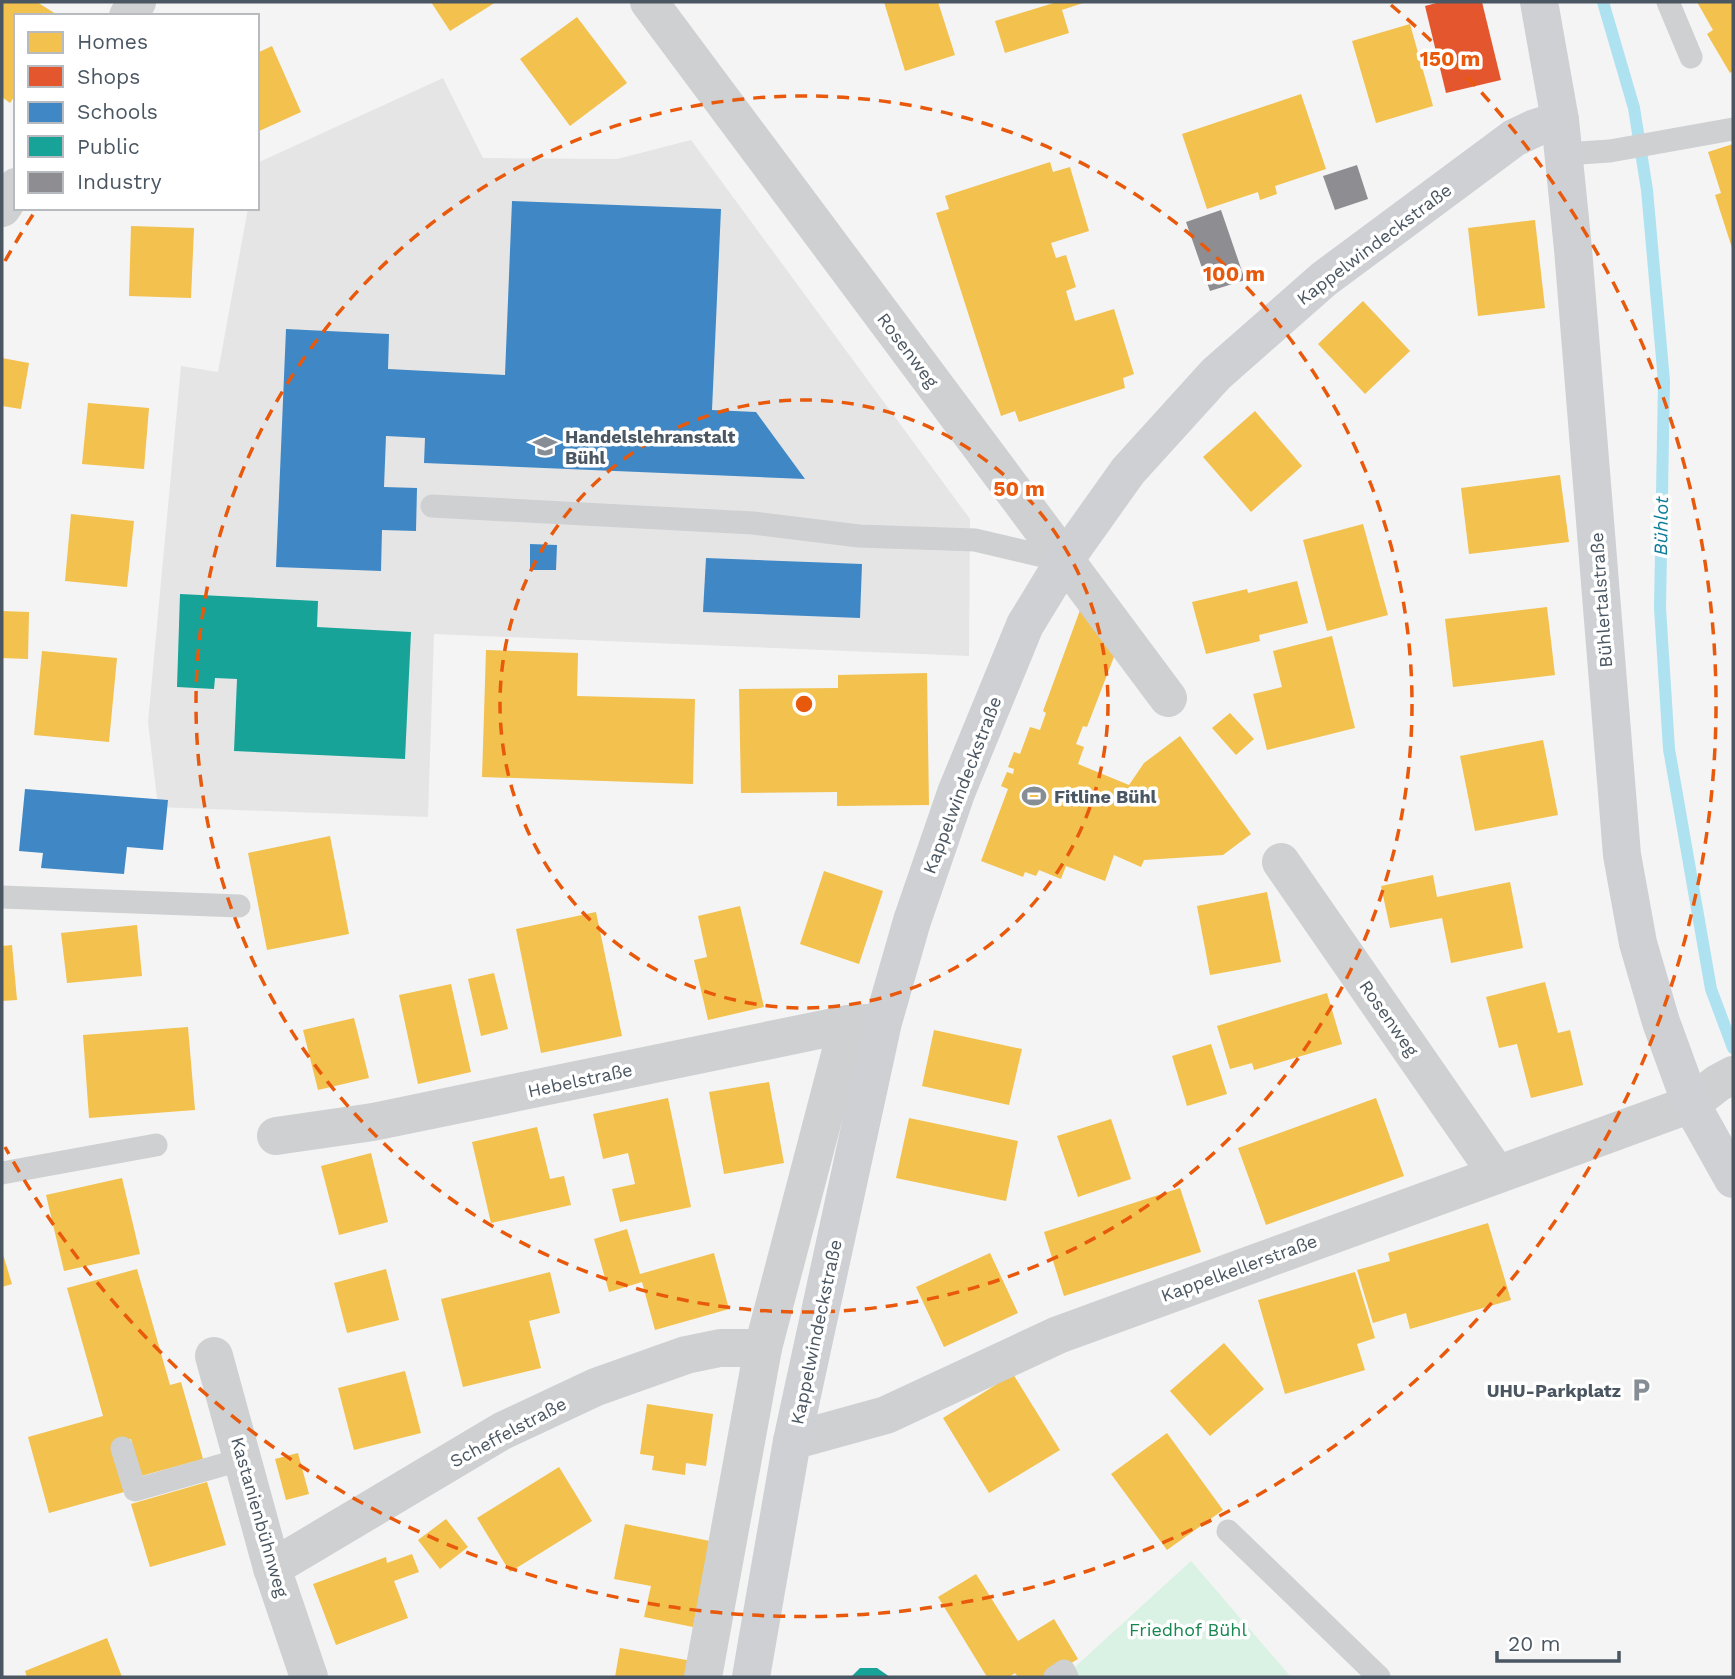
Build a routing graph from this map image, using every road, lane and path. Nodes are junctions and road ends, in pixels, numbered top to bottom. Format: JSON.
{"nodes":[{"id":1,"x":649,"y":2,"type":"edge"},
{"id":2,"x":1539,"y":2,"type":"edge"},
{"id":3,"x":1668,"y":2,"type":"edge"},
{"id":4,"x":1692,"y":57,"type":"dead end"},
{"id":5,"x":1733,"y":130,"type":"edge"},
{"id":6,"x":1562,"y":137,"type":"junction"},
{"id":7,"x":14,"y":190,"type":"edge"},
{"id":8,"x":2,"y":208,"type":"edge"},
{"id":9,"x":432,"y":506,"type":"dead end"},
{"id":10,"x":1064,"y":561,"type":"junction"},
{"id":11,"x":1168,"y":698,"type":"dead end"},
{"id":12,"x":1281,"y":862,"type":"dead end"},
{"id":13,"x":2,"y":897,"type":"edge"},
{"id":14,"x":239,"y":906,"type":"dead end"},
{"id":15,"x":865,"y":1023,"type":"junction"},
{"id":16,"x":1714,"y":1087,"type":"edge"},
{"id":17,"x":276,"y":1136,"type":"dead end"},
{"id":18,"x":156,"y":1145,"type":"dead end"},
{"id":19,"x":2,"y":1173,"type":"edge"},
{"id":20,"x":1497,"y":1174,"type":"junction"},
{"id":21,"x":1733,"y":1179,"type":"edge"},
{"id":22,"x":763,"y":1348,"type":"junction"},
{"id":23,"x":214,"y":1356,"type":"dead end"},
{"id":24,"x":792,"y":1441,"type":"junction"},
{"id":25,"x":122,"y":1448,"type":"dead end"},
{"id":26,"x":243,"y":1459,"type":"junction"},
{"id":27,"x":1228,"y":1531,"type":"dead end"},
{"id":28,"x":272,"y":1568,"type":"junction"},
{"id":29,"x":309,"y":1677,"type":"edge"},
{"id":30,"x":703,"y":1677,"type":"edge"},
{"id":31,"x":751,"y":1677,"type":"edge"},
{"id":32,"x":1055,"y":1677,"type":"edge"},
{"id":33,"x":1067,"y":1677,"type":"edge"},
{"id":34,"x":1379,"y":1677,"type":"edge"}],
"edges":[{"from":1,"to":10,"type":"street","name":"Rosenweg"},
{"from":2,"to":6,"type":"street","name":"Bühlertalstraße"},
{"from":3,"to":4,"type":"lane"},
{"from":5,"to":6,"type":"lane"},
{"from":6,"to":10,"type":"street","name":"Kappelwindeckstraße"},
{"from":6,"to":16,"type":"street","name":"Bühlertalstraße"},
{"from":7,"to":8,"type":"street"},
{"from":9,"to":10,"type":"lane"},
{"from":10,"to":11,"type":"street","name":"Rosenweg"},
{"from":10,"to":15,"type":"street","name":"Kappelwindeckstraße"},
{"from":12,"to":20,"type":"street","name":"Rosenweg"},
{"from":13,"to":14,"type":"lane"},
{"from":15,"to":17,"type":"street","name":"Hebelstraße"},
{"from":15,"to":22,"type":"street","name":"Kappelwindeckstraße"},
{"from":15,"to":24,"type":"street","name":"Kappelwindeckstraße"},
{"from":16,"to":20,"type":"street","name":"Kappelkellerstraße"},
{"from":16,"to":21,"type":"street","name":"Bühlertalstraße"},
{"from":18,"to":19,"type":"lane"},
{"from":20,"to":24,"type":"street","name":"Kappelkellerstraße"},
{"from":22,"to":28,"type":"street","name":"Scheffelstraße"},
{"from":22,"to":30,"type":"street","name":"Kappelwindeckstraße"},
{"from":23,"to":26,"type":"street","name":"Kastanienbühnweg"},
{"from":24,"to":31,"type":"street","name":"Kappelwindeckstraße"},
{"from":25,"to":26,"type":"lane"},
{"from":26,"to":28,"type":"street","name":"Kastanienbühnweg"},
{"from":27,"to":34,"type":"lane"},
{"from":28,"to":29,"type":"street","name":"Kastanienbühnweg"},
{"from":32,"to":33,"type":"lane"}]}
